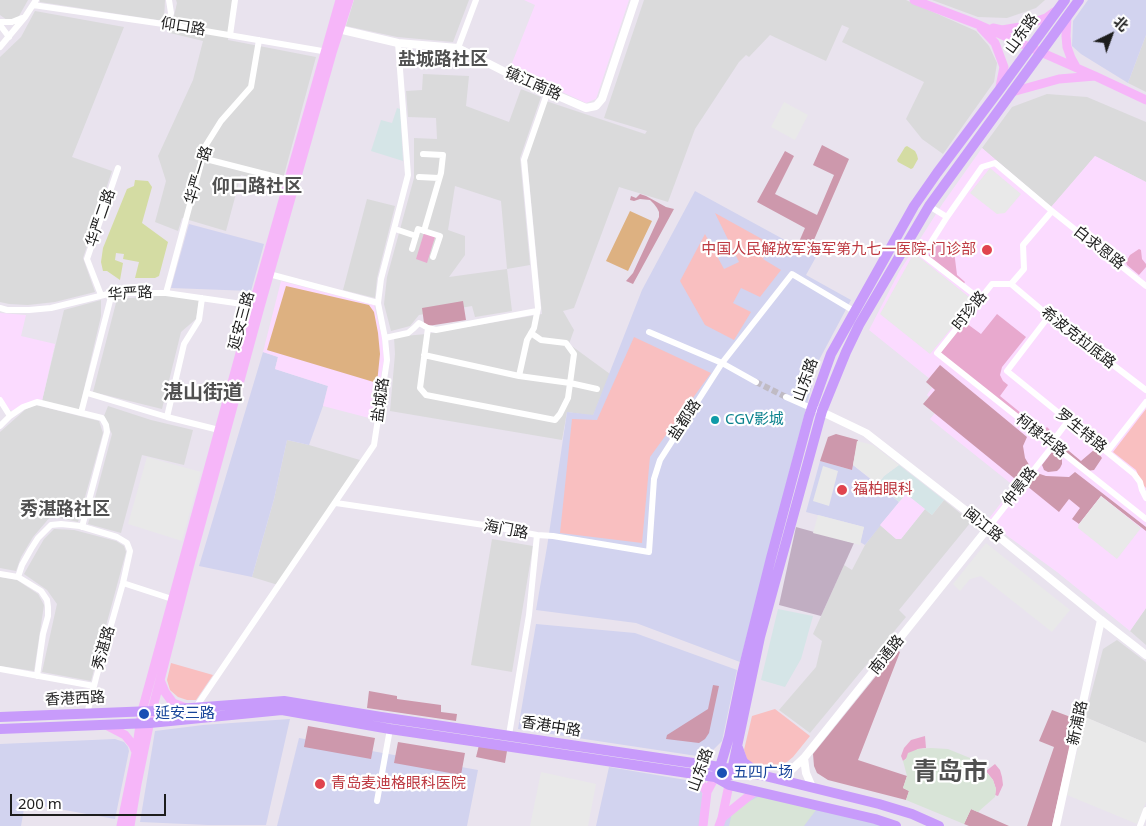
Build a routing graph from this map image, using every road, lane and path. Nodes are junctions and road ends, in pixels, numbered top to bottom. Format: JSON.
{"nodes":[{"id":1,"x":169,"y":0,"type":"edge"},
{"id":2,"x":236,"y":0,"type":"edge"},
{"id":3,"x":340,"y":0,"type":"edge"},
{"id":4,"x":349,"y":0,"type":"edge"},
{"id":5,"x":476,"y":0,"type":"edge"},
{"id":6,"x":635,"y":0,"type":"edge"},
{"id":7,"x":914,"y":0,"type":"edge"},
{"id":8,"x":1079,"y":0,"type":"edge"},
{"id":9,"x":35,"y":2,"type":"edge"},
{"id":10,"x":1062,"y":4,"type":"edge"},
{"id":11,"x":25,"y":16,"type":"junction"},
{"id":12,"x":1067,"y":16,"type":"junction"},
{"id":13,"x":0,"y":23,"type":"edge"},
{"id":14,"x":977,"y":24,"type":"junction"},
{"id":15,"x":168,"y":25,"type":"junction"},
{"id":16,"x":336,"y":28,"type":"junction"},
{"id":17,"x":230,"y":35,"type":"junction"},
{"id":18,"x":9,"y":36,"type":"junction"},
{"id":19,"x":259,"y":40,"type":"junction"},
{"id":20,"x":398,"y":43,"type":"junction"},
{"id":21,"x":0,"y":47,"type":"edge"},
{"id":22,"x":458,"y":48,"type":"junction"},
{"id":23,"x":1030,"y":48,"type":"junction"},
{"id":24,"x":329,"y":52,"type":"junction"},
{"id":25,"x":1040,"y":52,"type":"junction"},
{"id":26,"x":1076,"y":68,"type":"junction"},
{"id":27,"x":1096,"y":76,"type":"junction"},
{"id":28,"x":1000,"y":89,"type":"junction"},
{"id":29,"x":548,"y":91,"type":"junction"},
{"id":30,"x":1012,"y":92,"type":"junction"},
{"id":31,"x":1146,"y":100,"type":"edge"},
{"id":32,"x":422,"y":154,"type":"dead end"},
{"id":33,"x":202,"y":158,"type":"junction"},
{"id":34,"x":118,"y":168,"type":"dead end"},
{"id":35,"x":419,"y":177,"type":"dead end"},
{"id":36,"x":440,"y":178,"type":"junction"},
{"id":37,"x":292,"y":182,"type":"junction"},
{"id":38,"x":929,"y":206,"type":"junction"},
{"id":39,"x":1052,"y":211,"type":"junction"},
{"id":40,"x":947,"y":217,"type":"junction"},
{"id":41,"x":395,"y":229,"type":"junction"},
{"id":42,"x":424,"y":230,"type":"junction"},
{"id":43,"x":416,"y":236,"type":"junction"},
{"id":44,"x":412,"y":249,"type":"dead end"},
{"id":45,"x":433,"y":257,"type":"dead end"},
{"id":46,"x":269,"y":274,"type":"junction"},
{"id":47,"x":1011,"y":284,"type":"junction"},
{"id":48,"x":1146,"y":286,"type":"edge"},
{"id":49,"x":112,"y":293,"type":"junction"},
{"id":50,"x":166,"y":293,"type":"junction"},
{"id":51,"x":100,"y":295,"type":"junction"},
{"id":52,"x":202,"y":298,"type":"junction"},
{"id":53,"x":980,"y":299,"type":"junction"},
{"id":54,"x":378,"y":303,"type":"junction"},
{"id":55,"x":257,"y":306,"type":"junction"},
{"id":56,"x":0,"y":308,"type":"edge"},
{"id":57,"x":537,"y":311,"type":"junction"},
{"id":58,"x":854,"y":311,"type":"junction"},
{"id":59,"x":1050,"y":316,"type":"junction"},
{"id":60,"x":428,"y":328,"type":"junction"},
{"id":61,"x":649,"y":332,"type":"dead end"},
{"id":62,"x":531,"y":333,"type":"junction"},
{"id":63,"x":386,"y":338,"type":"junction"},
{"id":64,"x":937,"y":353,"type":"joint"},
{"id":65,"x":424,"y":354,"type":"junction"},
{"id":66,"x":722,"y":363,"type":"junction"},
{"id":67,"x":519,"y":376,"type":"junction"},
{"id":68,"x":756,"y":382,"type":"tunnel mouth"},
{"id":69,"x":570,"y":383,"type":"junction"},
{"id":70,"x":597,"y":389,"type":"dead end"},
{"id":71,"x":1146,"y":390,"type":"edge"},
{"id":72,"x":87,"y":393,"type":"junction"},
{"id":73,"x":786,"y":397,"type":"tunnel mouth"},
{"id":74,"x":0,"y":400,"type":"edge"},
{"id":75,"x":1146,"y":402,"type":"edge"},
{"id":76,"x":817,"y":409,"type":"junction"},
{"id":77,"x":78,"y":412,"type":"junction"},
{"id":78,"x":10,"y":416,"type":"junction"},
{"id":79,"x":167,"y":417,"type":"junction"},
{"id":80,"x":1068,"y":422,"type":"junction"},
{"id":81,"x":0,"y":426,"type":"edge"},
{"id":82,"x":223,"y":430,"type":"junction"},
{"id":83,"x":1052,"y":445,"type":"junction"},
{"id":84,"x":1107,"y":452,"type":"junction"},
{"id":85,"x":1146,"y":498,"type":"edge"},
{"id":86,"x":336,"y":503,"type":"junction"},
{"id":87,"x":1146,"y":519,"type":"edge"},
{"id":88,"x":82,"y":527,"type":"junction"},
{"id":89,"x":988,"y":528,"type":"junction"},
{"id":90,"x":537,"y":535,"type":"junction"},
{"id":91,"x":0,"y":574,"type":"edge"},
{"id":92,"x":18,"y":577,"type":"junction"},
{"id":93,"x":123,"y":584,"type":"junction"},
{"id":94,"x":172,"y":599,"type":"junction"},
{"id":95,"x":1100,"y":620,"type":"junction"},
{"id":96,"x":1146,"y":655,"type":"edge"},
{"id":97,"x":0,"y":669,"type":"edge"},
{"id":98,"x":37,"y":676,"type":"junction"},
{"id":99,"x":160,"y":680,"type":"junction"},
{"id":100,"x":94,"y":686,"type":"junction"},
{"id":101,"x":191,"y":708,"type":"junction"},
{"id":102,"x":147,"y":711,"type":"junction"},
{"id":103,"x":88,"y":714,"type":"junction"},
{"id":104,"x":0,"y":718,"type":"edge"},
{"id":105,"x":145,"y":723,"type":"junction"},
{"id":106,"x":106,"y":725,"type":"junction"},
{"id":107,"x":390,"y":728,"type":"junction"},
{"id":108,"x":0,"y":729,"type":"edge"},
{"id":109,"x":509,"y":735,"type":"junction"},
{"id":110,"x":738,"y":748,"type":"junction"},
{"id":111,"x":136,"y":753,"type":"junction"},
{"id":112,"x":804,"y":758,"type":"junction"},
{"id":113,"x":720,"y":767,"type":"junction"},
{"id":114,"x":732,"y":769,"type":"junction"},
{"id":115,"x":694,"y":774,"type":"junction"},
{"id":116,"x":760,"y":775,"type":"junction"},
{"id":117,"x":715,"y":777,"type":"junction"},
{"id":118,"x":776,"y":779,"type":"junction"},
{"id":119,"x":730,"y":785,"type":"junction"},
{"id":120,"x":812,"y":787,"type":"junction"},
{"id":121,"x":755,"y":791,"type":"junction"},
{"id":122,"x":707,"y":792,"type":"junction"},
{"id":123,"x":378,"y":801,"type":"dead end"},
{"id":124,"x":1146,"y":810,"type":"edge"},
{"id":125,"x":721,"y":822,"type":"edge"},
{"id":126,"x":122,"y":826,"type":"edge"},
{"id":127,"x":130,"y":826,"type":"edge"},
{"id":128,"x":703,"y":826,"type":"edge"},
{"id":129,"x":896,"y":826,"type":"edge"},
{"id":130,"x":940,"y":826,"type":"edge"},
{"id":131,"x":1056,"y":826,"type":"edge"},
{"id":132,"x":1140,"y":826,"type":"edge"}],
"edges":[{"from":1,"to":15,"type":"street"},
{"from":2,"to":17,"type":"street"},
{"from":3,"to":16,"type":"main road","name":"延安三路"},
{"from":4,"to":16,"type":"main road","name":"延安三路"},
{"from":5,"to":22,"type":"street"},
{"from":6,"to":29,"type":"street","name":"镇江南路"},
{"from":7,"to":14,"type":"main road"},
{"from":8,"to":12,"type":"main road","name":"山东路"},
{"from":9,"to":11,"type":"street"},
{"from":9,"to":15,"type":"street","name":"仰口路"},
{"from":10,"to":14,"type":"main road"},
{"from":10,"to":23,"type":"main road","name":"山东路"},
{"from":11,"to":13,"type":"street"},
{"from":11,"to":18,"type":"street"},
{"from":12,"to":25,"type":"main road","name":"山东路"},
{"from":12,"to":26,"type":"main road"},
{"from":13,"to":18,"type":"street"},
{"from":14,"to":23,"type":"main road"},
{"from":14,"to":28,"type":"main road"},
{"from":15,"to":17,"type":"street","name":"仰口路"},
{"from":16,"to":20,"type":"street","name":"镇江南路"},
{"from":16,"to":24,"type":"main road","name":"延安三路"},
{"from":17,"to":19,"type":"street","name":"仰口路"},
{"from":18,"to":21,"type":"street"},
{"from":19,"to":24,"type":"street","name":"仰口路"},
{"from":19,"to":33,"type":"street","name":"华严一路"},
{"from":20,"to":22,"type":"street","name":"镇江南路"},
{"from":20,"to":41,"type":"street","name":"盐城路"},
{"from":22,"to":29,"type":"street","name":"镇江南路"},
{"from":23,"to":25,"type":"main road"},
{"from":23,"to":28,"type":"main road","name":"山东路"},
{"from":24,"to":37,"type":"main road","name":"延安三路"},
{"from":25,"to":26,"type":"main road"},
{"from":25,"to":30,"type":"main road","name":"山东路"},
{"from":26,"to":27,"type":"main road"},
{"from":27,"to":30,"type":"main road"},
{"from":27,"to":31,"type":"main road"},
{"from":28,"to":58,"type":"main road","name":"山东路"},
{"from":29,"to":57,"type":"street"},
{"from":30,"to":38,"type":"main road","name":"山东路"},
{"from":32,"to":36,"type":"street"},
{"from":33,"to":37,"type":"street"},
{"from":33,"to":50,"type":"street","name":"华严一路"},
{"from":34,"to":51,"type":"street","name":"华严二路"},
{"from":35,"to":36,"type":"street"},
{"from":36,"to":42,"type":"street"},
{"from":37,"to":46,"type":"main road","name":"延安三路"},
{"from":37,"to":55,"type":"main road","name":"延安三路"},
{"from":38,"to":40,"type":"street"},
{"from":38,"to":76,"type":"main road","name":"山东路"},
{"from":39,"to":40,"type":"street","name":"白求恩路"},
{"from":39,"to":47,"type":"street"},
{"from":39,"to":48,"type":"street","name":"白求恩路"},
{"from":40,"to":53,"type":"street"},
{"from":41,"to":43,"type":"street"},
{"from":41,"to":54,"type":"street","name":"盐城路"},
{"from":42,"to":43,"type":"street"},
{"from":42,"to":45,"type":"street"},
{"from":43,"to":44,"type":"street"},
{"from":46,"to":54,"type":"street"},
{"from":46,"to":55,"type":"main road","name":"延安三路"},
{"from":47,"to":53,"type":"street","name":"时珍路"},
{"from":47,"to":59,"type":"street","name":"希波克拉底路"},
{"from":49,"to":50,"type":"street","name":"华严路"},
{"from":49,"to":51,"type":"street","name":"华严路"},
{"from":49,"to":72,"type":"street"},
{"from":50,"to":52,"type":"street","name":"华严路"},
{"from":51,"to":56,"type":"street","name":"华严路"},
{"from":52,"to":55,"type":"street","name":"华严路"},
{"from":52,"to":79,"type":"street"},
{"from":53,"to":64,"type":"street","name":"时珍路"},
{"from":54,"to":63,"type":"street","name":"盐城路"},
{"from":55,"to":82,"type":"main road","name":"延安三路"},
{"from":57,"to":60,"type":"street"},
{"from":57,"to":62,"type":"street"},
{"from":58,"to":66,"type":"street","name":"盐都路"},
{"from":58,"to":76,"type":"main road","name":"山东路"},
{"from":59,"to":71,"type":"street","name":"希波克拉底路"},
{"from":59,"to":80,"type":"street","name":"罗生特路"},
{"from":60,"to":63,"type":"street"},
{"from":60,"to":65,"type":"street"},
{"from":61,"to":66,"type":"street"},
{"from":62,"to":67,"type":"street"},
{"from":62,"to":69,"type":"street"},
{"from":63,"to":86,"type":"street","name":"盐城路"},
{"from":64,"to":83,"type":"street","name":"柯棣华路"},
{"from":65,"to":67,"type":"street"},
{"from":65,"to":69,"type":"street"},
{"from":66,"to":68,"type":"street"},
{"from":66,"to":90,"type":"street","name":"盐都路"},
{"from":67,"to":69,"type":"street"},
{"from":69,"to":70,"type":"street"},
{"from":72,"to":77,"type":"street"},
{"from":72,"to":79,"type":"street"},
{"from":73,"to":76,"type":"street"},
{"from":74,"to":78,"type":"street"},
{"from":75,"to":84,"type":"street"},
{"from":76,"to":89,"type":"street","name":"闽江路"},
{"from":76,"to":110,"type":"main road","name":"山东路"},
{"from":76,"to":113,"type":"main road","name":"山东路"},
{"from":77,"to":78,"type":"street"},
{"from":77,"to":88,"type":"street"},
{"from":78,"to":81,"type":"street"},
{"from":79,"to":82,"type":"street"},
{"from":80,"to":83,"type":"street","name":"仲景路"},
{"from":80,"to":84,"type":"street","name":"罗生特路"},
{"from":82,"to":94,"type":"main road","name":"延安三路"},
{"from":82,"to":99,"type":"main road","name":"延安三路"},
{"from":83,"to":87,"type":"street","name":"柯棣华路"},
{"from":83,"to":89,"type":"street","name":"仲景路"},
{"from":84,"to":85,"type":"street","name":"罗生特路"},
{"from":86,"to":90,"type":"street","name":"海门路"},
{"from":86,"to":101,"type":"street","name":"盐城路"},
{"from":88,"to":92,"type":"street","name":"秀湛路"},
{"from":88,"to":93,"type":"street","name":"秀湛路"},
{"from":89,"to":95,"type":"street","name":"闽江路"},
{"from":89,"to":112,"type":"street","name":"南通路"},
{"from":90,"to":109,"type":"street","name":"海门路"},
{"from":91,"to":92,"type":"street"},
{"from":92,"to":98,"type":"street"},
{"from":93,"to":94,"type":"street"},
{"from":93,"to":100,"type":"street","name":"秀湛路"},
{"from":94,"to":102,"type":"main road","name":"延安三路"},
{"from":95,"to":96,"type":"street","name":"闽江路"},
{"from":95,"to":131,"type":"street","name":"新浦路"},
{"from":97,"to":98,"type":"street"},
{"from":98,"to":100,"type":"street"},
{"from":99,"to":101,"type":"main road"},
{"from":99,"to":102,"type":"main road","name":"延安三路"},
{"from":100,"to":103,"type":"street","name":"秀湛路"},
{"from":101,"to":102,"type":"main road","name":"香港中路"},
{"from":101,"to":109,"type":"main road","name":"香港中路"},
{"from":102,"to":103,"type":"main road","name":"香港西路"},
{"from":102,"to":105,"type":"main road","name":"延安三路"},
{"from":103,"to":104,"type":"main road","name":"香港西路"},
{"from":105,"to":106,"type":"main road","name":"香港西路"},
{"from":105,"to":107,"type":"main road","name":"香港中路"},
{"from":105,"to":111,"type":"main road","name":"延安三路"},
{"from":105,"to":127,"type":"main road","name":"延安三路"},
{"from":106,"to":108,"type":"main road","name":"香港西路"},
{"from":106,"to":111,"type":"main road"},
{"from":107,"to":115,"type":"main road","name":"香港中路"},
{"from":107,"to":123,"type":"street"},
{"from":109,"to":113,"type":"main road","name":"香港中路"},
{"from":110,"to":114,"type":"main road","name":"山东路"},
{"from":110,"to":116,"type":"main road"},
{"from":111,"to":126,"type":"main road","name":"延安三路"},
{"from":112,"to":118,"type":"street","name":"南通路"},
{"from":112,"to":120,"type":"street"},
{"from":113,"to":114,"type":"main road","name":"香港中路"},
{"from":113,"to":117,"type":"main road","name":"山东路"},
{"from":114,"to":116,"type":"main road","name":"香港中路"},
{"from":114,"to":119,"type":"main road","name":"山东路"},
{"from":115,"to":117,"type":"main road","name":"香港中路"},
{"from":115,"to":122,"type":"main road"},
{"from":116,"to":118,"type":"main road","name":"香港中路"},
{"from":117,"to":119,"type":"main road","name":"香港中路"},
{"from":117,"to":122,"type":"main road","name":"山东路"},
{"from":118,"to":120,"type":"main road","name":"香港中路"},
{"from":119,"to":121,"type":"main road","name":"香港中路"},
{"from":119,"to":125,"type":"main road","name":"山东路"},
{"from":120,"to":130,"type":"main road","name":"香港中路"},
{"from":121,"to":125,"type":"main road"},
{"from":121,"to":129,"type":"main road","name":"香港中路"},
{"from":122,"to":128,"type":"main road","name":"山东路"},
{"from":124,"to":132,"type":"street"}]}
